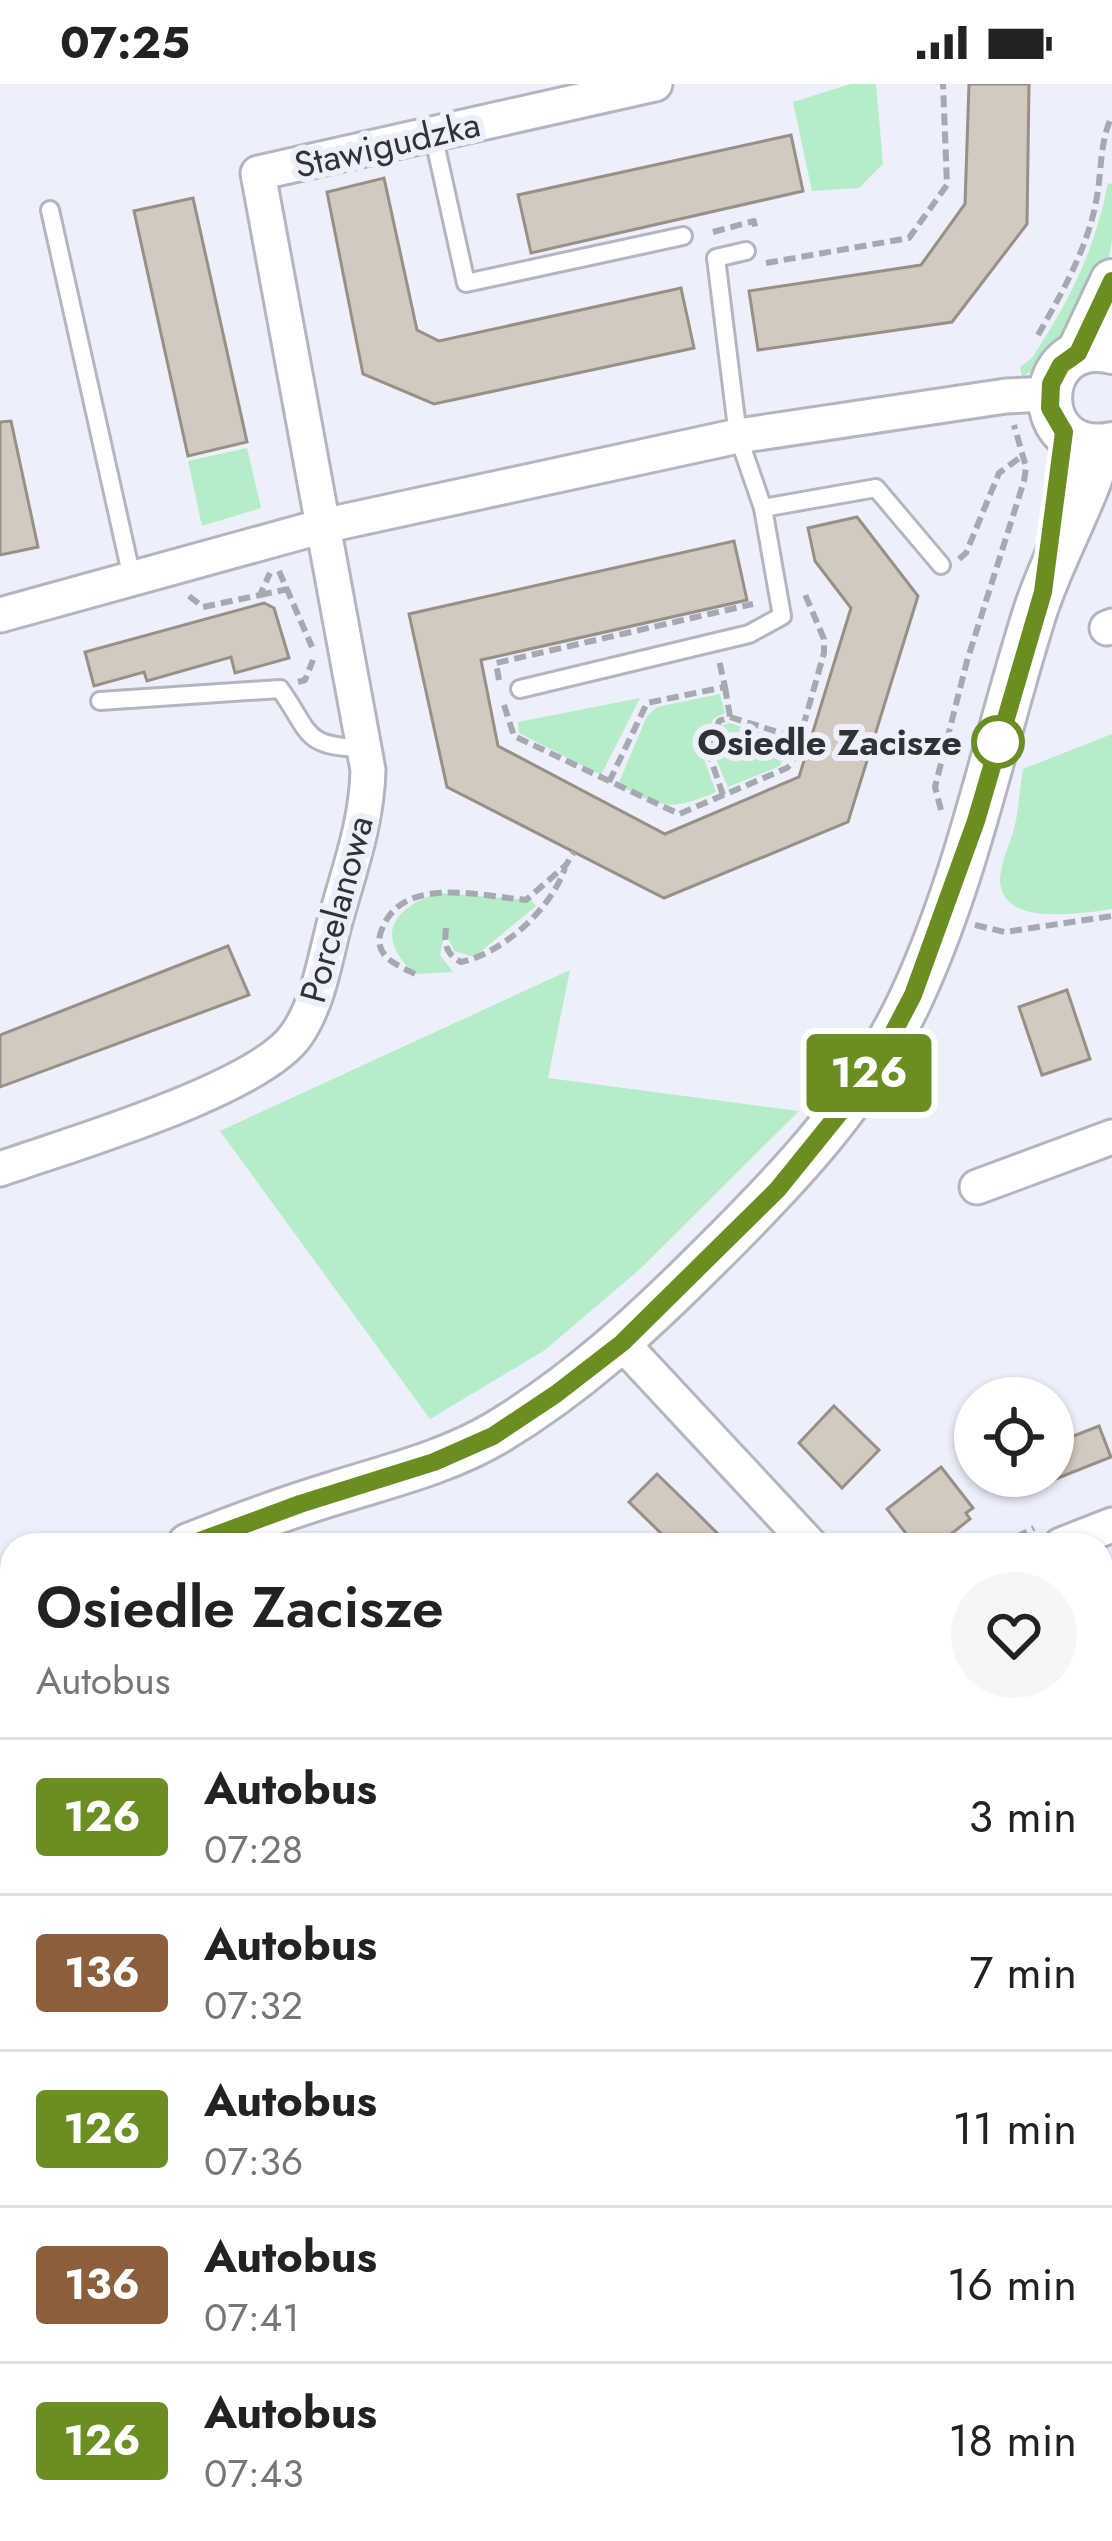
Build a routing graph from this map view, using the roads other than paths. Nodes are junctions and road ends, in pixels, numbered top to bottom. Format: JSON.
{"nodes":[{"id":1,"x":656,"y":84,"type":"edge"},
{"id":2,"x":434,"y":134,"type":"junction"},
{"id":3,"x":50,"y":210,"type":"dead end"},
{"id":4,"x":692,"y":237,"type":"road end"},
{"id":5,"x":752,"y":247,"type":"road end"},
{"id":6,"x":1112,"y":281,"type":"edge"},
{"id":7,"x":1095,"y":352,"type":"edge"},
{"id":8,"x":1081,"y":429,"type":"edge"},
{"id":9,"x":738,"y":436,"type":"junction"},
{"id":10,"x":763,"y":508,"type":"junction"},
{"id":11,"x":323,"y":526,"type":"junction"},
{"id":12,"x":947,"y":565,"type":"road end"},
{"id":13,"x":132,"y":578,"type":"junction"},
{"id":14,"x":0,"y":614,"type":"edge"},
{"id":15,"x":782,"y":616,"type":"junction"},
{"id":16,"x":784,"y":636,"type":"dead end"},
{"id":17,"x":520,"y":688,"type":"dead end"},
{"id":18,"x":100,"y":701,"type":"dead end"},
{"id":19,"x":363,"y":748,"type":"junction"},
{"id":20,"x":1112,"y":1137,"type":"edge"},
{"id":21,"x":0,"y":1169,"type":"edge"},
{"id":22,"x":977,"y":1187,"type":"dead end"},
{"id":23,"x":622,"y":1343,"type":"junction"},
{"id":24,"x":221,"y":1533,"type":"edge"},
{"id":25,"x":799,"y":1533,"type":"edge"}],
"edges":[{"from":1,"to":2,"type":"street","name":"Stawigudzka"},
{"from":2,"to":4,"type":"lane"},
{"from":2,"to":11,"type":"street","name":"Stawigudzka"},
{"from":3,"to":13,"type":"lane"},
{"from":5,"to":9,"type":"lane"},
{"from":6,"to":7,"type":"street"},
{"from":7,"to":8,"type":"street"},
{"from":8,"to":9,"type":"street"},
{"from":8,"to":23,"type":"street"},
{"from":9,"to":10,"type":"lane"},
{"from":9,"to":11,"type":"street"},
{"from":10,"to":12,"type":"lane"},
{"from":10,"to":15,"type":"lane"},
{"from":11,"to":13,"type":"street"},
{"from":11,"to":19,"type":"street","name":"Porcelanowa"},
{"from":13,"to":14,"type":"street"},
{"from":15,"to":16,"type":"lane"},
{"from":15,"to":17,"type":"lane"},
{"from":18,"to":19,"type":"lane"},
{"from":19,"to":21,"type":"street","name":"Porcelanowa"},
{"from":20,"to":22,"type":"street"},
{"from":23,"to":24,"type":"street"},
{"from":23,"to":25,"type":"street"}]}
